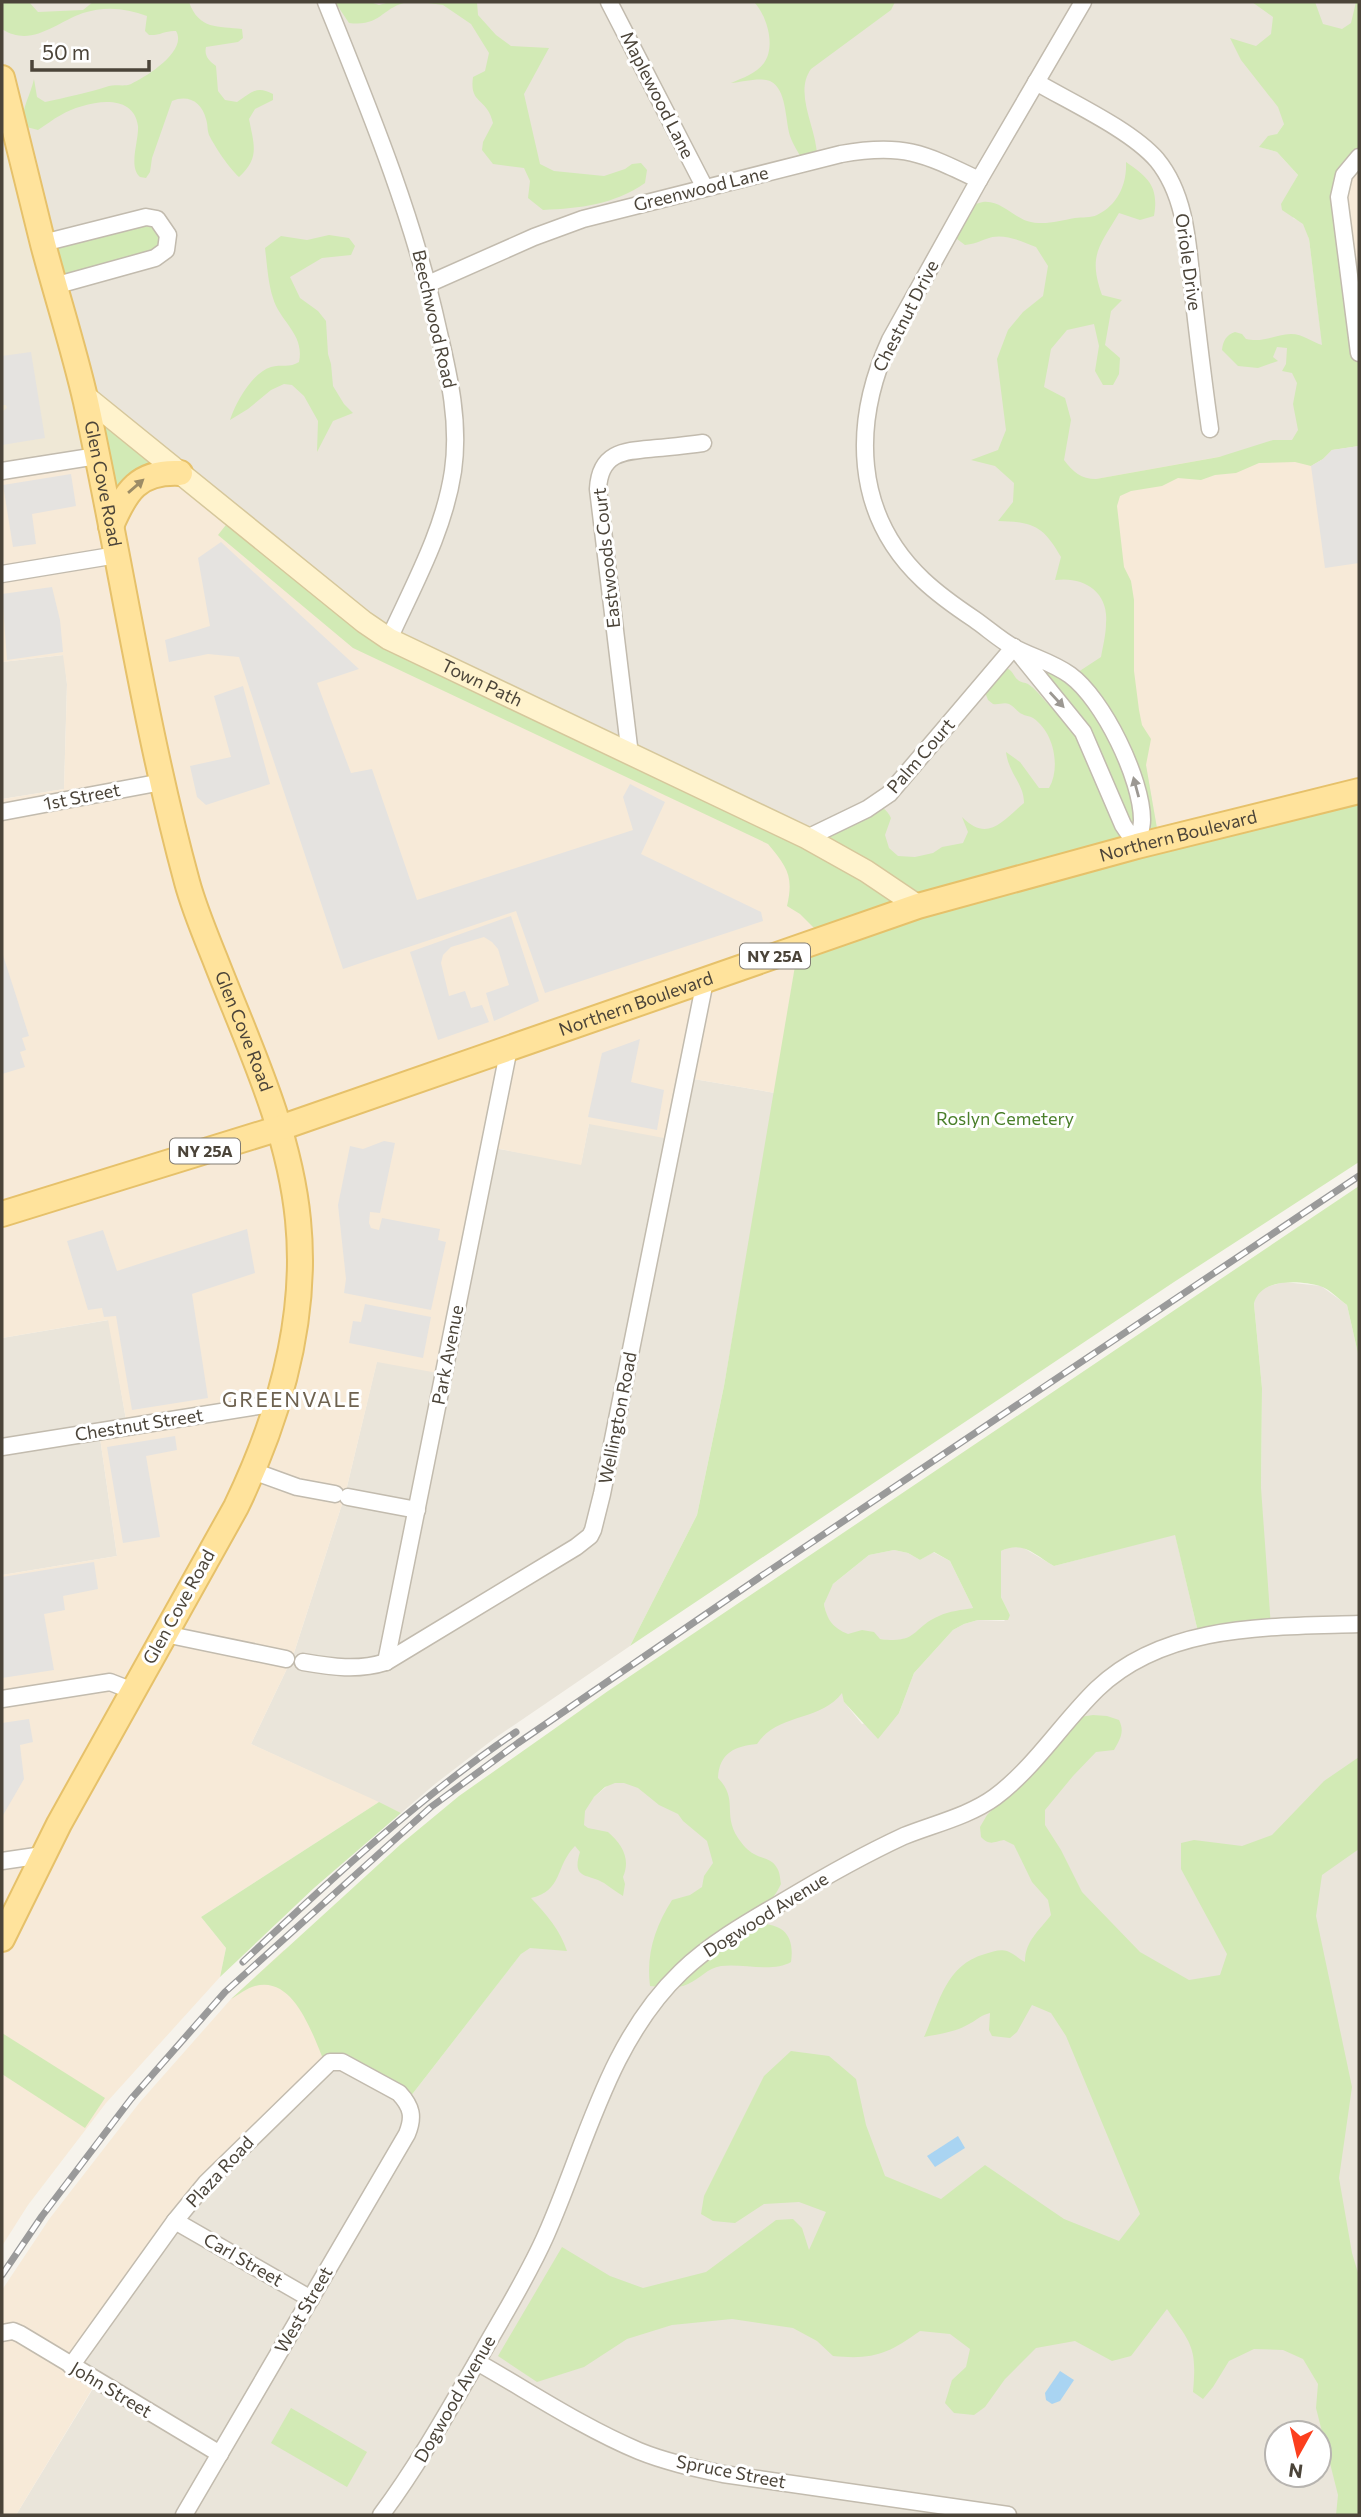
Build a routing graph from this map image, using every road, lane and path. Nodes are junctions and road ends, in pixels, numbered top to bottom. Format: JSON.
{"nodes":[{"id":1,"x":326,"y":2,"type":"edge"},
{"id":2,"x":609,"y":2,"type":"edge"},
{"id":3,"x":1083,"y":2,"type":"edge"},
{"id":4,"x":2,"y":78,"type":"edge"},
{"id":5,"x":1036,"y":82,"type":"junction"},
{"id":6,"x":1359,"y":158,"type":"edge"},
{"id":7,"x":979,"y":180,"type":"junction"},
{"id":8,"x":705,"y":188,"type":"junction"},
{"id":9,"x":43,"y":243,"type":"junction"},
{"id":10,"x":428,"y":284,"type":"junction"},
{"id":11,"x":54,"y":286,"type":"junction"},
{"id":12,"x":1359,"y":353,"type":"edge"},
{"id":13,"x":85,"y":396,"type":"junction"},
{"id":14,"x":1210,"y":429,"type":"dead end"},
{"id":15,"x":703,"y":443,"type":"dead end"},
{"id":16,"x":97,"y":456,"type":"junction"},
{"id":17,"x":2,"y":471,"type":"edge"},
{"id":18,"x":180,"y":473,"type":"junction"},
{"id":19,"x":111,"y":526,"type":"junction"},
{"id":20,"x":117,"y":555,"type":"junction"},
{"id":21,"x":2,"y":574,"type":"edge"},
{"id":22,"x":389,"y":639,"type":"junction"},
{"id":23,"x":1014,"y":647,"type":"junction"},
{"id":24,"x":630,"y":755,"type":"junction"},
{"id":25,"x":162,"y":782,"type":"junction"},
{"id":26,"x":1359,"y":791,"type":"edge"},
{"id":27,"x":2,"y":812,"type":"edge"},
{"id":28,"x":807,"y":838,"type":"junction"},
{"id":29,"x":1137,"y":846,"type":"junction"},
{"id":30,"x":918,"y":906,"type":"junction"},
{"id":31,"x":705,"y":981,"type":"junction"},
{"id":32,"x":509,"y":1048,"type":"junction"},
{"id":33,"x":279,"y":1128,"type":"junction"},
{"id":34,"x":2,"y":1214,"type":"edge"},
{"id":35,"x":277,"y":1403,"type":"junction"},
{"id":36,"x":2,"y":1447,"type":"edge"},
{"id":37,"x":253,"y":1471,"type":"junction"},
{"id":38,"x":417,"y":1510,"type":"junction"},
{"id":39,"x":1359,"y":1624,"type":"edge"},
{"id":40,"x":165,"y":1634,"type":"junction"},
{"id":41,"x":286,"y":1659,"type":"dead end"},
{"id":42,"x":303,"y":1662,"type":"dead end"},
{"id":43,"x":386,"y":1662,"type":"junction"},
{"id":44,"x":133,"y":1691,"type":"junction"},
{"id":45,"x":2,"y":1699,"type":"edge"},
{"id":46,"x":43,"y":1855,"type":"junction"},
{"id":47,"x":2,"y":1861,"type":"edge"},
{"id":48,"x":2,"y":1939,"type":"edge"},
{"id":49,"x":407,"y":2101,"type":"joint"},
{"id":50,"x":175,"y":2221,"type":"junction"},
{"id":51,"x":311,"y":2299,"type":"junction"},
{"id":52,"x":2,"y":2333,"type":"edge"},
{"id":53,"x":477,"y":2362,"type":"junction"},
{"id":54,"x":71,"y":2366,"type":"junction"},
{"id":55,"x":220,"y":2454,"type":"junction"},
{"id":56,"x":184,"y":2515,"type":"edge"},
{"id":57,"x":381,"y":2515,"type":"edge"},
{"id":58,"x":1008,"y":2515,"type":"edge"}],
"edges":[{"from":1,"to":10,"type":"street","name":"Beechwood Road"},
{"from":2,"to":8,"type":"street","name":"Maplewood Lane"},
{"from":3,"to":5,"type":"street","name":"Chestnut Drive"},
{"from":4,"to":9,"type":"main road","name":"Glen Cove Road"},
{"from":5,"to":7,"type":"street","name":"Chestnut Drive"},
{"from":5,"to":14,"type":"street","name":"Oriole Drive"},
{"from":6,"to":12,"type":"street"},
{"from":7,"to":8,"type":"street","name":"Greenwood Lane"},
{"from":7,"to":23,"type":"street","name":"Chestnut Drive"},
{"from":8,"to":10,"type":"street","name":"Greenwood Lane"},
{"from":9,"to":11,"type":"main road","name":"Glen Cove Road"},
{"from":9,"to":11,"type":"street"},
{"from":10,"to":22,"type":"street","name":"Beechwood Road"},
{"from":11,"to":13,"type":"main road","name":"Glen Cove Road"},
{"from":13,"to":16,"type":"main road","name":"Glen Cove Road"},
{"from":13,"to":18,"type":"street","name":"Town Path"},
{"from":15,"to":24,"type":"street","name":"Eastwoods Court"},
{"from":16,"to":17,"type":"street"},
{"from":16,"to":19,"type":"main road","name":"Glen Cove Road"},
{"from":19,"to":18,"type":"main road","one_way":true},
{"from":18,"to":22,"type":"street","name":"Town Path"},
{"from":19,"to":20,"type":"main road","name":"Glen Cove Road"},
{"from":20,"to":21,"type":"street"},
{"from":20,"to":25,"type":"main road","name":"Glen Cove Road"},
{"from":22,"to":24,"type":"street","name":"Town Path"},
{"from":23,"to":28,"type":"street","name":"Palm Court"},
{"from":23,"to":29,"type":"street","name":"Chestnut Drive","one_way":true},
{"from":29,"to":23,"type":"street","name":"Chestnut Drive","one_way":true},
{"from":24,"to":28,"type":"street","name":"Town Path"},
{"from":25,"to":27,"type":"street","name":"1st Street"},
{"from":25,"to":33,"type":"main road","name":"Glen Cove Road"},
{"from":26,"to":29,"type":"main road","name":"Northern Boulevard","number":"NY 25A"},
{"from":28,"to":30,"type":"street","name":"Town Path"},
{"from":29,"to":30,"type":"main road","name":"Northern Boulevard","number":"NY 25A"},
{"from":30,"to":31,"type":"main road","name":"Northern Boulevard","number":"NY 25A"},
{"from":31,"to":32,"type":"main road","name":"Northern Boulevard","number":"NY 25A"},
{"from":31,"to":43,"type":"street","name":"Wellington Road"},
{"from":32,"to":33,"type":"main road","name":"Northern Boulevard","number":"NY 25A"},
{"from":32,"to":38,"type":"street","name":"Park Avenue"},
{"from":33,"to":34,"type":"main road","name":"Northern Boulevard","number":"NY 25A"},
{"from":33,"to":35,"type":"main road","name":"Glen Cove Road"},
{"from":35,"to":36,"type":"street","name":"Chestnut Street"},
{"from":35,"to":37,"type":"main road","name":"Glen Cove Road"},
{"from":37,"to":38,"type":"street"},
{"from":37,"to":40,"type":"main road","name":"Glen Cove Road"},
{"from":38,"to":43,"type":"street","name":"Park Avenue"},
{"from":39,"to":53,"type":"street","name":"Dogwood Avenue"},
{"from":40,"to":41,"type":"street"},
{"from":40,"to":44,"type":"main road","name":"Glen Cove Road"},
{"from":42,"to":43,"type":"street","name":"Wellington Road"},
{"from":44,"to":45,"type":"street"},
{"from":44,"to":46,"type":"main road","name":"Glen Cove Road"},
{"from":46,"to":47,"type":"street"},
{"from":46,"to":48,"type":"main road","name":"Glen Cove Road"},
{"from":49,"to":50,"type":"street","name":"Plaza Road"},
{"from":49,"to":51,"type":"street","name":"West Street"},
{"from":50,"to":51,"type":"street","name":"Carl Street"},
{"from":50,"to":54,"type":"street","name":"Plaza Road"},
{"from":51,"to":55,"type":"street","name":"West Street"},
{"from":52,"to":54,"type":"street","name":"John Street"},
{"from":53,"to":57,"type":"street","name":"Dogwood Avenue"},
{"from":53,"to":58,"type":"street","name":"Spruce Street"},
{"from":54,"to":55,"type":"street","name":"John Street"},
{"from":55,"to":56,"type":"street","name":"West Street"}]}
